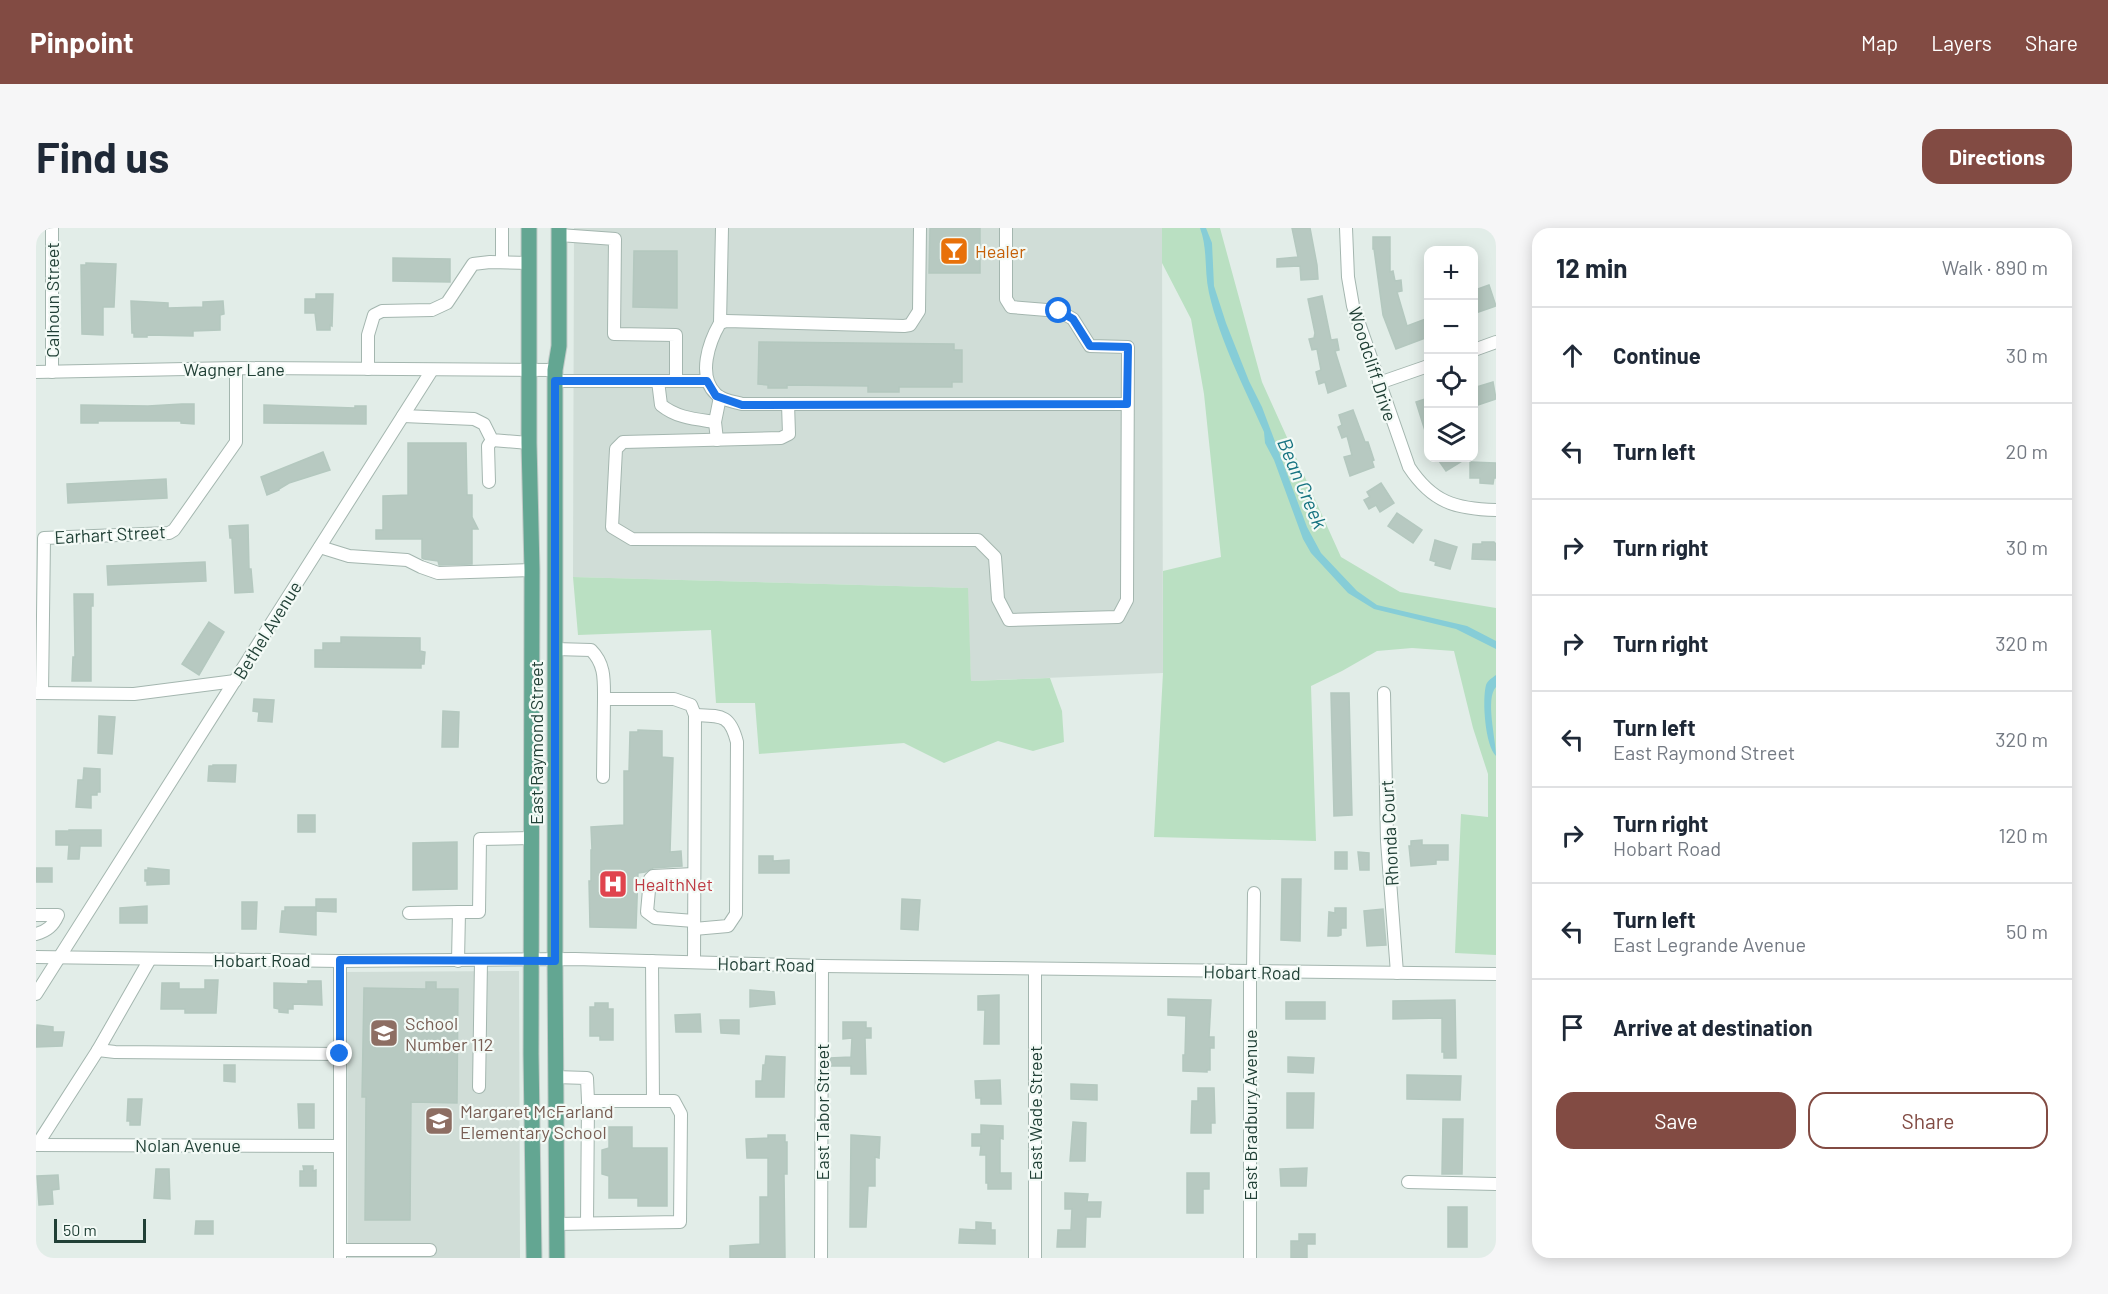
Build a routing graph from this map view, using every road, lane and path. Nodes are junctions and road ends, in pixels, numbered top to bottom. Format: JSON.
{"nodes":[{"id":1,"x":52,"y":228,"type":"edge"},
{"id":2,"x":502,"y":228,"type":"edge"},
{"id":3,"x":530,"y":228,"type":"edge"},
{"id":4,"x":722,"y":228,"type":"edge"},
{"id":5,"x":920,"y":228,"type":"edge"},
{"id":6,"x":1006,"y":228,"type":"edge"},
{"id":7,"x":1346,"y":228,"type":"edge"},
{"id":8,"x":559,"y":231,"type":"edge"},
{"id":9,"x":502,"y":262,"type":"junction"},
{"id":10,"x":529,"y":263,"type":"junction"},
{"id":11,"x":720,"y":323,"type":"junction"},
{"id":12,"x":1496,"y":342,"type":"edge"},
{"id":13,"x":1478,"y":348,"type":"edge"},
{"id":14,"x":1424,"y":367,"type":"edge"},
{"id":15,"x":236,"y":368,"type":"junction"},
{"id":16,"x":368,"y":369,"type":"junction"},
{"id":17,"x":432,"y":370,"type":"junction"},
{"id":18,"x":529,"y":370,"type":"junction"},
{"id":19,"x":36,"y":372,"type":"edge"},
{"id":20,"x":52,"y":372,"type":"junction"},
{"id":21,"x":555,"y":376,"type":"junction"},
{"id":22,"x":658,"y":381,"type":"junction"},
{"id":23,"x":676,"y":381,"type":"junction"},
{"id":24,"x":707,"y":381,"type":"junction"},
{"id":25,"x":1379,"y":383,"type":"junction"},
{"id":26,"x":720,"y":397,"type":"junction"},
{"id":27,"x":788,"y":404,"type":"junction"},
{"id":28,"x":1127,"y":404,"type":"junction"},
{"id":29,"x":403,"y":416,"type":"junction"},
{"id":30,"x":715,"y":422,"type":"junction"},
{"id":31,"x":492,"y":440,"type":"junction"},
{"id":32,"x":717,"y":440,"type":"junction"},
{"id":33,"x":529,"y":443,"type":"junction"},
{"id":34,"x":489,"y":482,"type":"dead end"},
{"id":35,"x":1496,"y":510,"type":"edge"},
{"id":36,"x":320,"y":547,"type":"junction"},
{"id":37,"x":532,"y":570,"type":"junction"},
{"id":38,"x":555,"y":649,"type":"junction"},
{"id":39,"x":235,"y":681,"type":"junction"},
{"id":40,"x":39,"y":693,"type":"edge"},
{"id":41,"x":1384,"y":693,"type":"dead end"},
{"id":42,"x":604,"y":699,"type":"junction"},
{"id":43,"x":695,"y":715,"type":"junction"},
{"id":44,"x":603,"y":777,"type":"dead end"},
{"id":45,"x":532,"y":838,"type":"junction"},
{"id":46,"x":694,"y":874,"type":"junction"},
{"id":47,"x":1254,"y":893,"type":"dead end"},
{"id":48,"x":459,"y":912,"type":"junction"},
{"id":49,"x":410,"y":913,"type":"dead end"},
{"id":50,"x":36,"y":915,"type":"edge"},
{"id":51,"x":694,"y":925,"type":"junction"},
{"id":52,"x":36,"y":934,"type":"edge"},
{"id":53,"x":36,"y":957,"type":"edge"},
{"id":54,"x":59,"y":958,"type":"junction"},
{"id":55,"x":150,"y":959,"type":"junction"},
{"id":56,"x":340,"y":960,"type":"junction"},
{"id":57,"x":458,"y":961,"type":"junction"},
{"id":58,"x":481,"y":961,"type":"junction"},
{"id":59,"x":531,"y":961,"type":"junction"},
{"id":60,"x":555,"y":961,"type":"junction"},
{"id":61,"x":652,"y":961,"type":"junction"},
{"id":62,"x":694,"y":962,"type":"junction"},
{"id":63,"x":822,"y":966,"type":"junction"},
{"id":64,"x":1035,"y":969,"type":"junction"},
{"id":65,"x":1251,"y":972,"type":"junction"},
{"id":66,"x":1397,"y":973,"type":"junction"},
{"id":67,"x":1496,"y":974,"type":"edge"},
{"id":68,"x":36,"y":994,"type":"edge"},
{"id":69,"x":98,"y":1050,"type":"junction"},
{"id":70,"x":340,"y":1054,"type":"junction"},
{"id":71,"x":555,"y":1077,"type":"junction"},
{"id":72,"x":479,"y":1087,"type":"dead end"},
{"id":73,"x":588,"y":1101,"type":"junction"},
{"id":74,"x":653,"y":1101,"type":"junction"},
{"id":75,"x":36,"y":1145,"type":"edge"},
{"id":76,"x":340,"y":1146,"type":"junction"},
{"id":77,"x":1408,"y":1182,"type":"dead end"},
{"id":78,"x":1496,"y":1184,"type":"edge"},
{"id":79,"x":587,"y":1223,"type":"junction"},
{"id":80,"x":556,"y":1224,"type":"junction"},
{"id":81,"x":430,"y":1250,"type":"dead end"},
{"id":82,"x":340,"y":1254,"type":"edge"},
{"id":83,"x":534,"y":1258,"type":"edge"},
{"id":84,"x":557,"y":1258,"type":"edge"},
{"id":85,"x":821,"y":1258,"type":"edge"},
{"id":86,"x":1035,"y":1258,"type":"edge"},
{"id":87,"x":1250,"y":1258,"type":"edge"}],
"edges":[{"from":1,"to":20,"type":"street","name":"Calhoun Street"},
{"from":2,"to":9,"type":"street"},
{"from":3,"to":10,"type":"main road","name":"East Raymond Street"},
{"from":4,"to":11,"type":"street"},
{"from":5,"to":11,"type":"street"},
{"from":6,"to":28,"type":"street"},
{"from":7,"to":25,"type":"street","name":"Woodcliff Drive"},
{"from":8,"to":21,"type":"main road","name":"East Raymond Street"},
{"from":8,"to":23,"type":"street"},
{"from":9,"to":10,"type":"street"},
{"from":9,"to":16,"type":"street"},
{"from":10,"to":18,"type":"main road","name":"East Raymond Street"},
{"from":11,"to":24,"type":"street"},
{"from":12,"to":13,"type":"street"},
{"from":14,"to":25,"type":"street"},
{"from":15,"to":16,"type":"street","name":"Wagner Lane"},
{"from":15,"to":20,"type":"street","name":"Wagner Lane"},
{"from":15,"to":40,"type":"street","name":"Earhart Street"},
{"from":16,"to":17,"type":"street","name":"Wagner Lane"},
{"from":17,"to":18,"type":"street"},
{"from":17,"to":29,"type":"street","name":"Bethel Avenue"},
{"from":18,"to":21,"type":"street"},
{"from":18,"to":33,"type":"main road","name":"East Raymond Street"},
{"from":19,"to":20,"type":"street","name":"Wagner Lane"},
{"from":21,"to":22,"type":"street"},
{"from":21,"to":38,"type":"main road","name":"East Raymond Street"},
{"from":22,"to":23,"type":"street"},
{"from":22,"to":30,"type":"street"},
{"from":23,"to":24,"type":"street"},
{"from":24,"to":26,"type":"street"},
{"from":25,"to":35,"type":"street","name":"Woodcliff Drive"},
{"from":26,"to":27,"type":"street"},
{"from":26,"to":30,"type":"street"},
{"from":27,"to":28,"type":"street"},
{"from":27,"to":32,"type":"street"},
{"from":28,"to":32,"type":"street"},
{"from":29,"to":31,"type":"street"},
{"from":29,"to":36,"type":"street","name":"Bethel Avenue"},
{"from":30,"to":32,"type":"street"},
{"from":31,"to":33,"type":"street"},
{"from":31,"to":34,"type":"street"},
{"from":33,"to":37,"type":"main road","name":"East Raymond Street"},
{"from":36,"to":37,"type":"street"},
{"from":36,"to":39,"type":"street","name":"Bethel Avenue"},
{"from":37,"to":45,"type":"main road","name":"East Raymond Street"},
{"from":38,"to":42,"type":"street"},
{"from":38,"to":60,"type":"main road","name":"East Raymond Street"},
{"from":39,"to":40,"type":"street"},
{"from":39,"to":54,"type":"street","name":"Bethel Avenue"},
{"from":41,"to":66,"type":"street","name":"Rhonda Court"},
{"from":42,"to":43,"type":"street"},
{"from":42,"to":44,"type":"street"},
{"from":43,"to":46,"type":"street"},
{"from":43,"to":51,"type":"street"},
{"from":45,"to":48,"type":"street"},
{"from":45,"to":59,"type":"main road","name":"East Raymond Street"},
{"from":46,"to":51,"type":"street"},
{"from":46,"to":51,"type":"street"},
{"from":47,"to":65,"type":"street","name":"East Bradbury Avenue"},
{"from":48,"to":49,"type":"street"},
{"from":48,"to":57,"type":"street"},
{"from":50,"to":52,"type":"street"},
{"from":51,"to":62,"type":"street"},
{"from":53,"to":54,"type":"street","name":"Hobart Road"},
{"from":54,"to":55,"type":"street","name":"Hobart Road"},
{"from":54,"to":68,"type":"street","name":"Bethel Avenue"},
{"from":55,"to":56,"type":"street","name":"Hobart Road"},
{"from":55,"to":69,"type":"street"},
{"from":56,"to":57,"type":"street","name":"Hobart Road"},
{"from":56,"to":70,"type":"street"},
{"from":57,"to":58,"type":"street","name":"Hobart Road"},
{"from":58,"to":59,"type":"street","name":"Hobart Road"},
{"from":58,"to":72,"type":"street"},
{"from":59,"to":60,"type":"street","name":"Hobart Road"},
{"from":59,"to":83,"type":"main road","name":"East Raymond Street"},
{"from":60,"to":61,"type":"street","name":"Hobart Road"},
{"from":60,"to":71,"type":"main road","name":"East Raymond Street"},
{"from":61,"to":62,"type":"street","name":"Hobart Road"},
{"from":61,"to":74,"type":"street"},
{"from":62,"to":63,"type":"street","name":"Hobart Road"},
{"from":63,"to":64,"type":"street","name":"Hobart Road"},
{"from":63,"to":85,"type":"street","name":"East Tabor Street"},
{"from":64,"to":65,"type":"street","name":"Hobart Road"},
{"from":64,"to":86,"type":"street","name":"East Wade Street"},
{"from":65,"to":66,"type":"street","name":"Hobart Road"},
{"from":65,"to":87,"type":"street","name":"East Bradbury Avenue"},
{"from":66,"to":67,"type":"street","name":"Hobart Road"},
{"from":69,"to":70,"type":"street"},
{"from":69,"to":75,"type":"street"},
{"from":70,"to":76,"type":"street"},
{"from":71,"to":73,"type":"street"},
{"from":71,"to":80,"type":"main road","name":"East Raymond Street"},
{"from":73,"to":74,"type":"street"},
{"from":73,"to":79,"type":"street"},
{"from":74,"to":79,"type":"street"},
{"from":75,"to":76,"type":"street","name":"Nolan Avenue"},
{"from":76,"to":82,"type":"street"},
{"from":77,"to":78,"type":"street"},
{"from":79,"to":80,"type":"street"},
{"from":80,"to":84,"type":"main road","name":"East Raymond Street"},
{"from":81,"to":82,"type":"street"}]}
